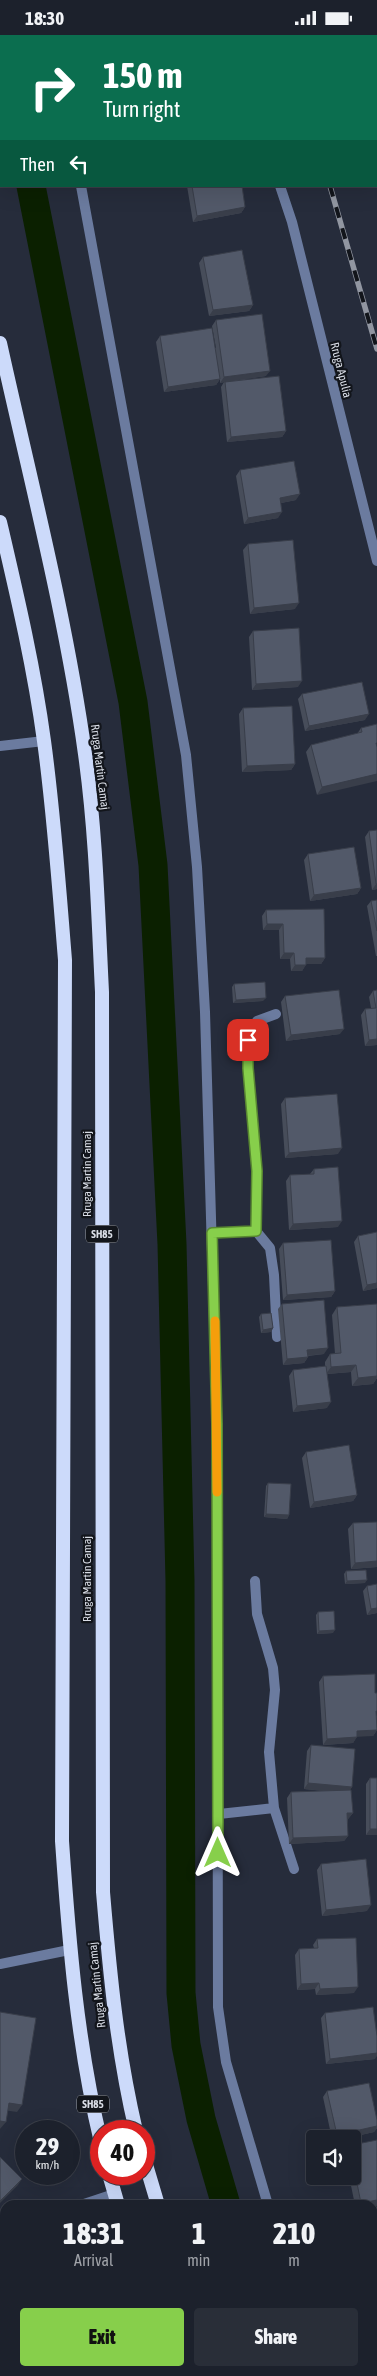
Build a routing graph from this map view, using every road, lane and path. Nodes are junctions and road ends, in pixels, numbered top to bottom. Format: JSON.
{"nodes":[{"id":1,"x":81,"y":187,"type":"edge"},
{"id":2,"x":280,"y":187,"type":"edge"},
{"id":3,"x":0,"y":343,"type":"edge"},
{"id":4,"x":0,"y":522,"type":"edge"},
{"id":5,"x":377,"y":561,"type":"edge"},
{"id":6,"x":44,"y":741,"type":"junction"},
{"id":7,"x":0,"y":746,"type":"edge"},
{"id":8,"x":276,"y":1014,"type":"dead end"},
{"id":9,"x":256,"y":1231,"type":"junction"},
{"id":10,"x":212,"y":1233,"type":"junction"},
{"id":11,"x":278,"y":1337,"type":"dead end"},
{"id":12,"x":255,"y":1581,"type":"dead end"},
{"id":13,"x":274,"y":1808,"type":"junction"},
{"id":14,"x":219,"y":1814,"type":"junction"},
{"id":15,"x":294,"y":1869,"type":"dead end"},
{"id":16,"x":69,"y":1951,"type":"junction"},
{"id":17,"x":0,"y":1964,"type":"edge"},
{"id":18,"x":97,"y":2120,"type":"edge"},
{"id":19,"x":133,"y":2120,"type":"edge"},
{"id":20,"x":112,"y":2185,"type":"edge"},
{"id":21,"x":152,"y":2185,"type":"edge"},
{"id":22,"x":116,"y":2200,"type":"edge"},
{"id":23,"x":157,"y":2200,"type":"edge"},
{"id":24,"x":267,"y":2200,"type":"edge"}],
"edges":[{"from":1,"to":10,"type":"street"},
{"from":2,"to":5,"type":"street","name":"Rruga Apulia"},
{"from":3,"to":19,"type":"highway","name":"Rruga Martin Camaj","number":"SH85"},
{"from":4,"to":6,"type":"highway","name":"Rruga Martin Camaj","number":"SH85"},
{"from":6,"to":7,"type":"street"},
{"from":6,"to":16,"type":"highway","name":"Rruga Martin Camaj","number":"SH85"},
{"from":8,"to":9,"type":"street"},
{"from":9,"to":10,"type":"street"},
{"from":9,"to":11,"type":"street"},
{"from":10,"to":14,"type":"street"},
{"from":12,"to":13,"type":"street"},
{"from":13,"to":14,"type":"street"},
{"from":13,"to":15,"type":"street"},
{"from":14,"to":24,"type":"street"},
{"from":16,"to":17,"type":"street"},
{"from":16,"to":18,"type":"highway","name":"Rruga Martin Camaj","number":"SH85"},
{"from":20,"to":22,"type":"highway"},
{"from":21,"to":23,"type":"highway"}]}
